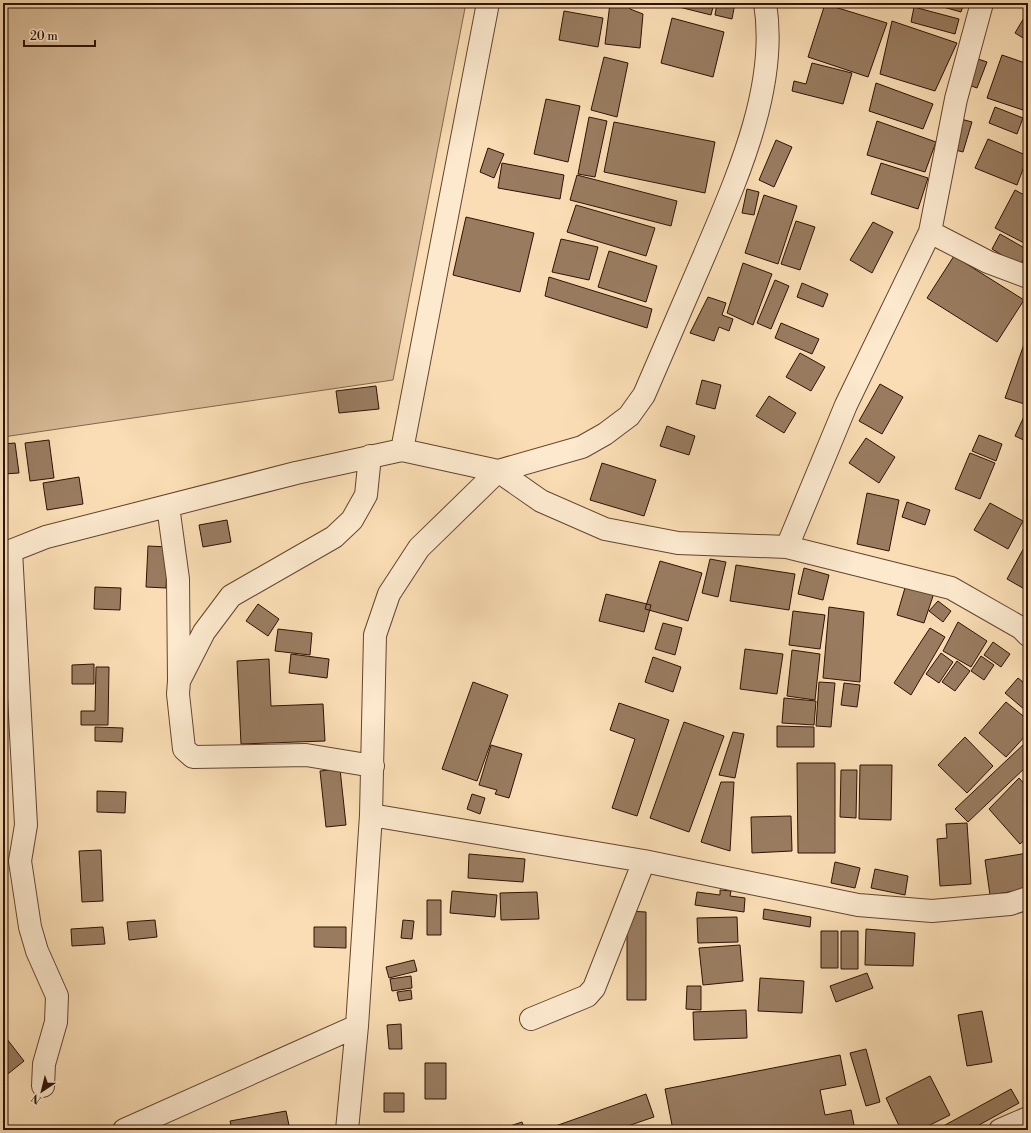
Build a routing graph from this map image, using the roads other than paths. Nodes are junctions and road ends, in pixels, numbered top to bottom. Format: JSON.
{"nodes":[{"id":1,"x":488,"y":3,"type":"edge"},
{"id":2,"x":765,"y":3,"type":"edge"},
{"id":3,"x":982,"y":3,"type":"edge"},
{"id":4,"x":930,"y":232,"type":"junction"},
{"id":5,"x":1028,"y":277,"type":"edge"},
{"id":6,"x":402,"y":450,"type":"junction"},
{"id":7,"x":370,"y":456,"type":"junction"},
{"id":8,"x":498,"y":471,"type":"junction"},
{"id":9,"x":168,"y":506,"type":"junction"},
{"id":10,"x":787,"y":547,"type":"junction"},
{"id":11,"x":7,"y":553,"type":"edge"},
{"id":12,"x":1028,"y":635,"type":"edge"},
{"id":13,"x":179,"y":681,"type":"junction"},
{"id":14,"x":373,"y":766,"type":"junction"},
{"id":15,"x":371,"y":815,"type":"junction"},
{"id":16,"x":644,"y":861,"type":"junction"},
{"id":17,"x":1028,"y":898,"type":"edge"},
{"id":18,"x":531,"y":1019,"type":"dead end"},
{"id":19,"x":357,"y":1026,"type":"junction"},
{"id":20,"x":43,"y":1086,"type":"dead end"},
{"id":21,"x":1028,"y":1118,"type":"edge"},
{"id":22,"x":124,"y":1130,"type":"edge"},
{"id":23,"x":347,"y":1130,"type":"edge"},
{"id":24,"x":1000,"y":1130,"type":"edge"}],
"edges":[{"from":1,"to":6,"type":"street"},
{"from":2,"to":8,"type":"street"},
{"from":3,"to":4,"type":"street"},
{"from":4,"to":5,"type":"street"},
{"from":4,"to":10,"type":"street"},
{"from":6,"to":7,"type":"street"},
{"from":6,"to":8,"type":"street"},
{"from":7,"to":9,"type":"street"},
{"from":7,"to":13,"type":"street"},
{"from":8,"to":10,"type":"street"},
{"from":8,"to":14,"type":"street"},
{"from":9,"to":11,"type":"street"},
{"from":9,"to":13,"type":"street"},
{"from":10,"to":12,"type":"street"},
{"from":11,"to":20,"type":"street"},
{"from":13,"to":14,"type":"street"},
{"from":14,"to":15,"type":"street"},
{"from":15,"to":16,"type":"street"},
{"from":15,"to":19,"type":"street"},
{"from":16,"to":17,"type":"street"},
{"from":16,"to":18,"type":"street"},
{"from":19,"to":22,"type":"street"},
{"from":19,"to":23,"type":"street"},
{"from":21,"to":24,"type":"street"}]}
